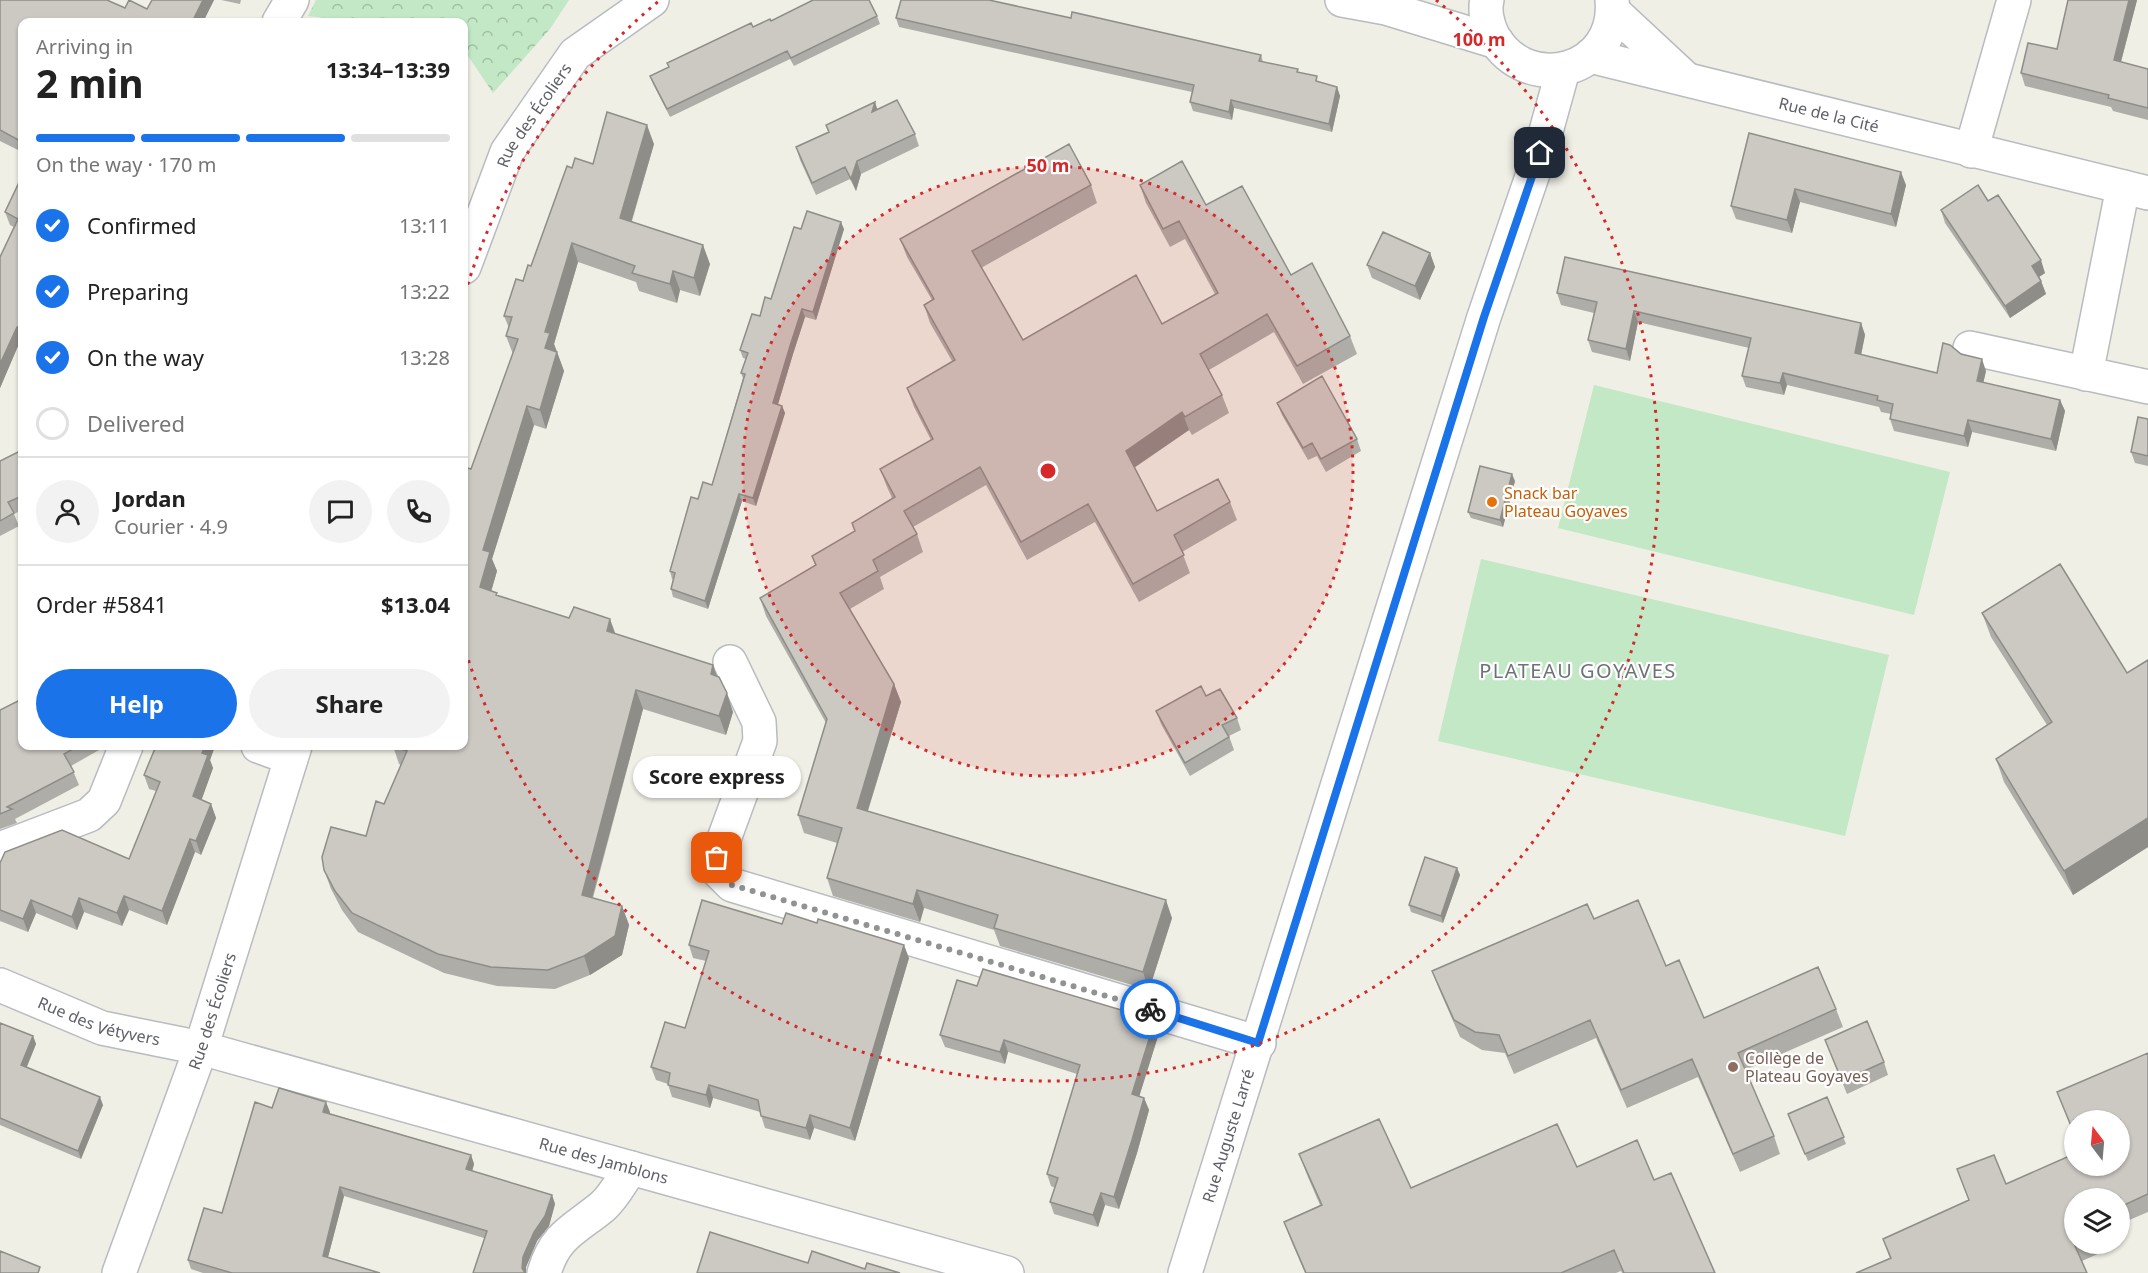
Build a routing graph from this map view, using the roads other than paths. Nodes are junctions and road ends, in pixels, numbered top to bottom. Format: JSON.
{"nodes":[{"id":1,"x":292,"y":0,"type":"edge"},
{"id":2,"x":652,"y":0,"type":"edge"},
{"id":3,"x":1342,"y":0,"type":"edge"},
{"id":4,"x":1486,"y":0,"type":"edge"},
{"id":5,"x":2014,"y":0,"type":"edge"},
{"id":6,"x":1396,"y":4,"type":"edge"},
{"id":7,"x":1612,"y":5,"type":"edge"},
{"id":8,"x":281,"y":18,"type":"edge"},
{"id":9,"x":1497,"y":42,"type":"junction"},
{"id":10,"x":1576,"y":63,"type":"junction"},
{"id":11,"x":1686,"y":78,"type":"junction"},
{"id":12,"x":1971,"y":151,"type":"junction"},
{"id":13,"x":2136,"y":190,"type":"edge"},
{"id":14,"x":468,"y":256,"type":"edge"},
{"id":15,"x":1970,"y":348,"type":"dead end"},
{"id":16,"x":2086,"y":374,"type":"junction"},
{"id":17,"x":2148,"y":387,"type":"edge"},
{"id":18,"x":730,"y":662,"type":"dead end"},
{"id":19,"x":124,"y":750,"type":"edge"},
{"id":20,"x":293,"y":752,"type":"edge"},
{"id":21,"x":0,"y":849,"type":"edge"},
{"id":22,"x":0,"y":985,"type":"edge"},
{"id":23,"x":1258,"y":1043,"type":"junction"},
{"id":24,"x":201,"y":1048,"type":"junction"},
{"id":25,"x":631,"y":1168,"type":"junction"},
{"id":26,"x":118,"y":1273,"type":"edge"},
{"id":27,"x":544,"y":1273,"type":"edge"},
{"id":28,"x":1007,"y":1273,"type":"edge"},
{"id":29,"x":1185,"y":1273,"type":"edge"}],
"edges":[{"from":1,"to":8,"type":"street"},
{"from":2,"to":14,"type":"street","name":"Rue des Écoliers"},
{"from":3,"to":6,"type":"street"},
{"from":4,"to":9,"type":"street"},
{"from":5,"to":12,"type":"street"},
{"from":6,"to":9,"type":"street"},
{"from":7,"to":10,"type":"street","name":"Rue Auguste Larré"},
{"from":7,"to":11,"type":"street","name":"Rue de la Cité"},
{"from":9,"to":10,"type":"street","name":"Rue de la Cité"},
{"from":10,"to":11,"type":"street","name":"Rue de la Cité"},
{"from":10,"to":23,"type":"street","name":"Rue Auguste Larré"},
{"from":11,"to":12,"type":"street","name":"Rue de la Cité"},
{"from":12,"to":13,"type":"street","name":"Rue de la Cité"},
{"from":13,"to":16,"type":"street","name":"Rue de la Cité"},
{"from":15,"to":16,"type":"street"},
{"from":16,"to":17,"type":"street"},
{"from":18,"to":23,"type":"street"},
{"from":19,"to":21,"type":"street"},
{"from":20,"to":24,"type":"street","name":"Rue des Écoliers"},
{"from":22,"to":24,"type":"street","name":"Rue des Vétyvers"},
{"from":23,"to":29,"type":"street","name":"Rue Auguste Larré"},
{"from":24,"to":25,"type":"street","name":"Rue des Jamblons"},
{"from":24,"to":26,"type":"street","name":"Rue des Écoliers"},
{"from":25,"to":27,"type":"street"},
{"from":25,"to":28,"type":"street","name":"Rue des Jamblons"}]}
